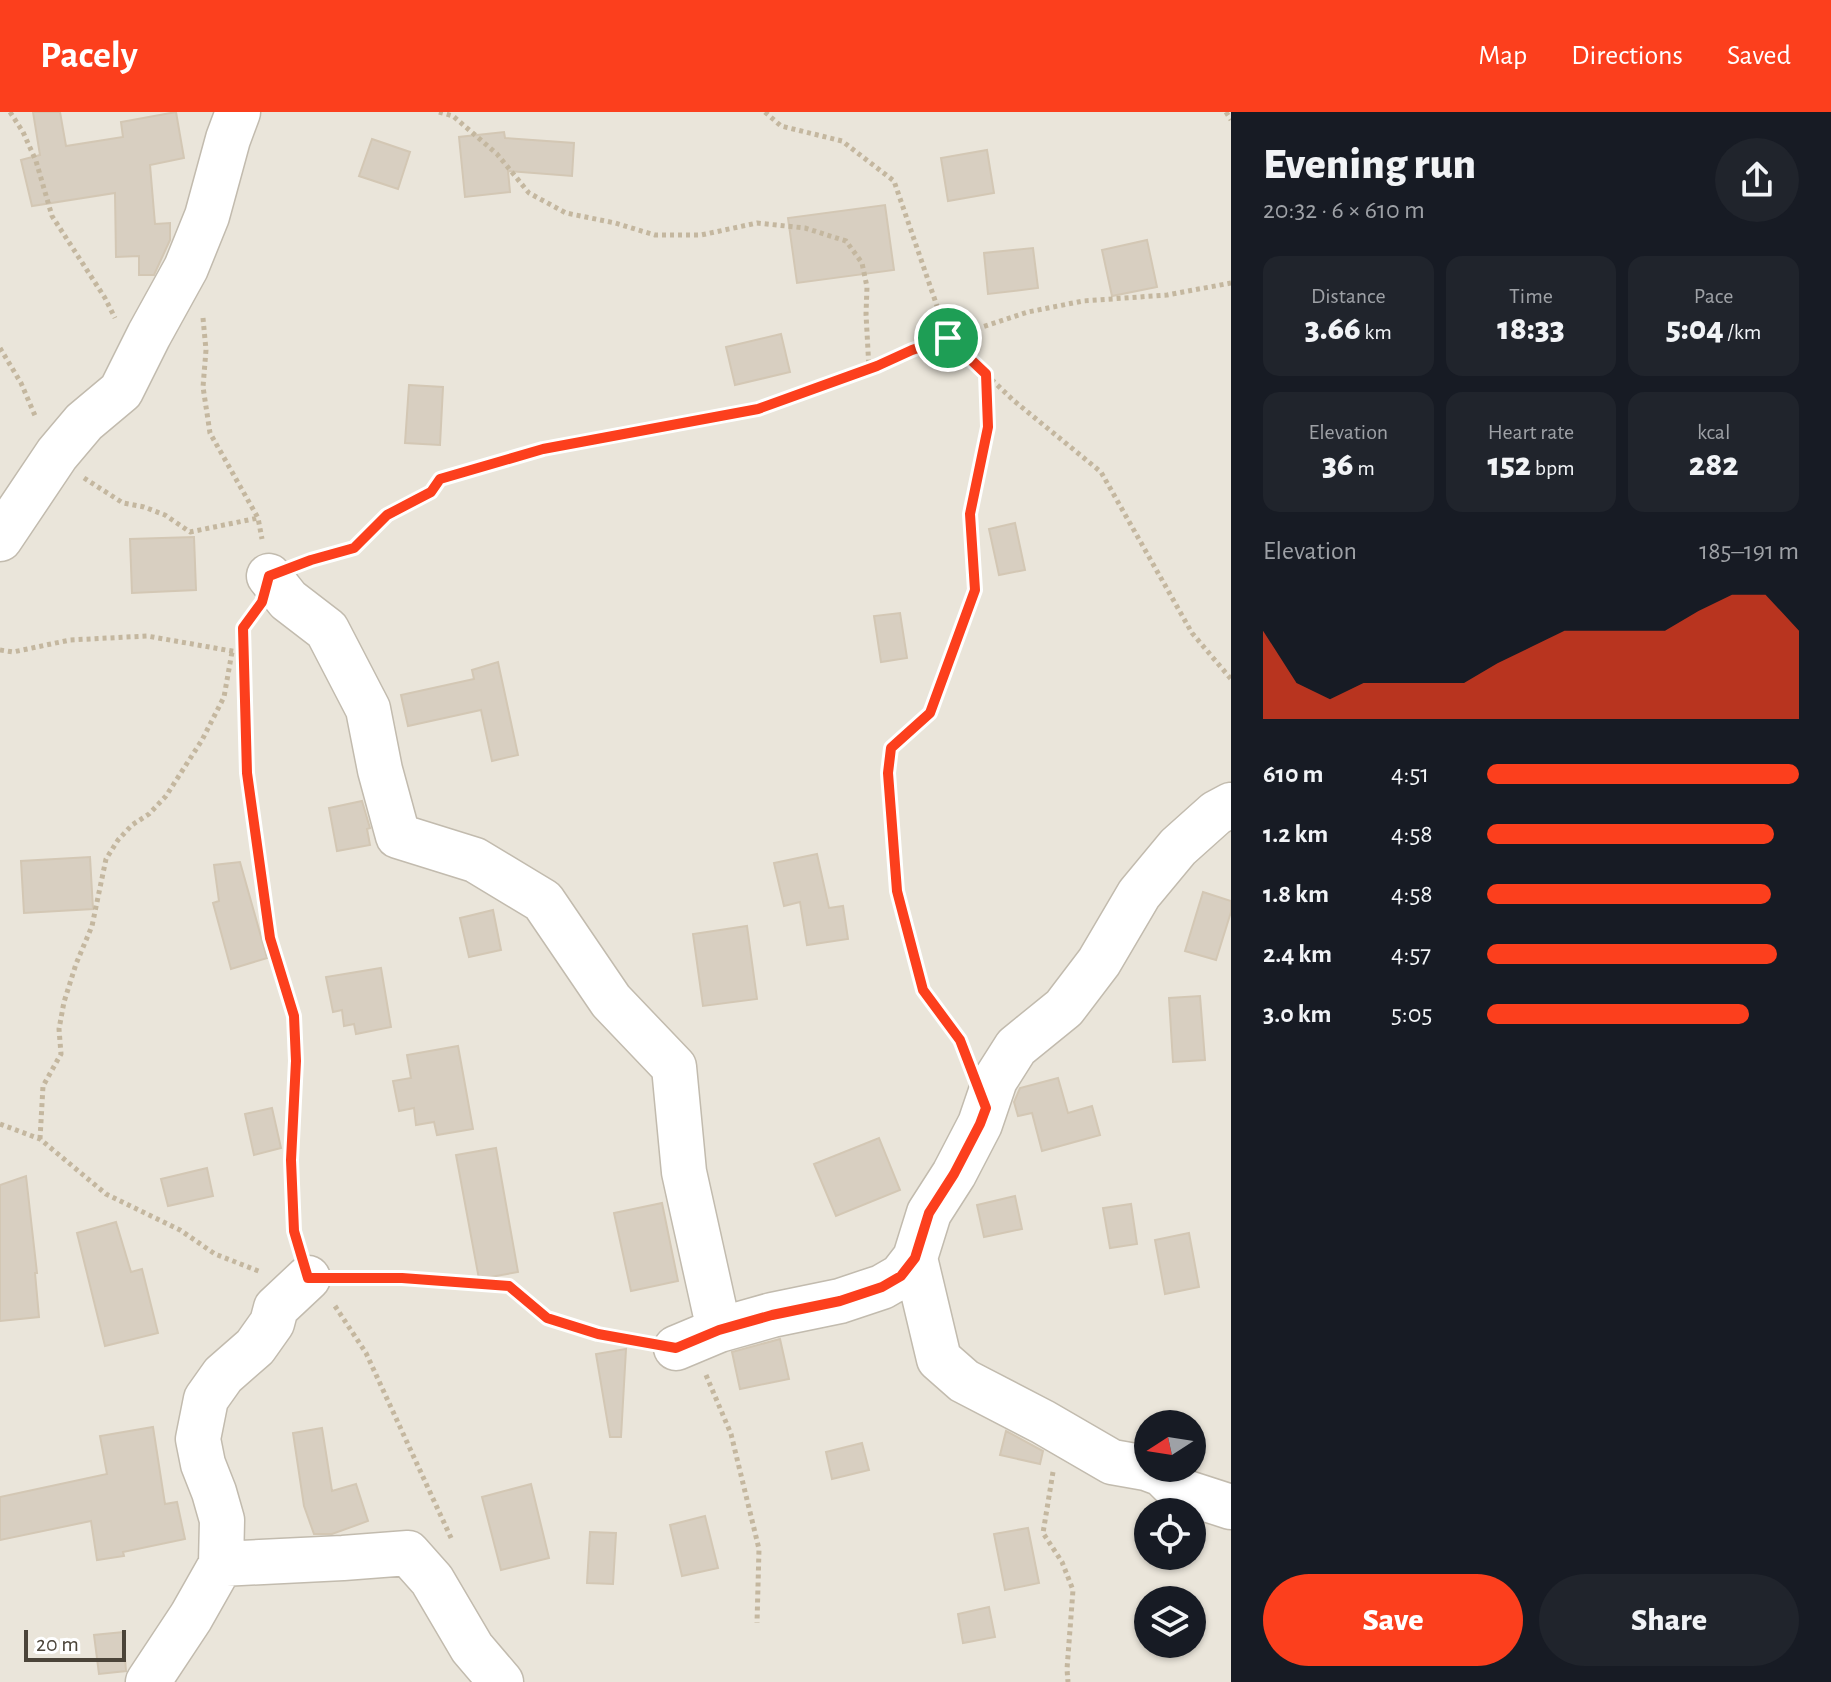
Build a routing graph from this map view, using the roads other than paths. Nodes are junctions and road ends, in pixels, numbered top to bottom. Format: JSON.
{"nodes":[{"id":1,"x":238,"y":112,"type":"edge"},
{"id":2,"x":0,"y":539,"type":"edge"},
{"id":3,"x":269,"y":576,"type":"road end"},
{"id":4,"x":1231,"y":805,"type":"edge"},
{"id":5,"x":915,"y":1258,"type":"junction"},
{"id":6,"x":308,"y":1278,"type":"road end"},
{"id":7,"x":719,"y":1330,"type":"junction"},
{"id":8,"x":676,"y":1348,"type":"road end"},
{"id":9,"x":1231,"y":1507,"type":"edge"},
{"id":10,"x":221,"y":1564,"type":"junction"},
{"id":11,"x":148,"y":1682,"type":"edge"},
{"id":12,"x":501,"y":1682,"type":"edge"}],
"edges":[{"from":1,"to":2,"type":"street"},
{"from":3,"to":7,"type":"street"},
{"from":4,"to":5,"type":"street"},
{"from":5,"to":7,"type":"street"},
{"from":5,"to":9,"type":"street"},
{"from":6,"to":10,"type":"street"},
{"from":7,"to":8,"type":"street"},
{"from":10,"to":11,"type":"street"},
{"from":10,"to":12,"type":"street"}]}
